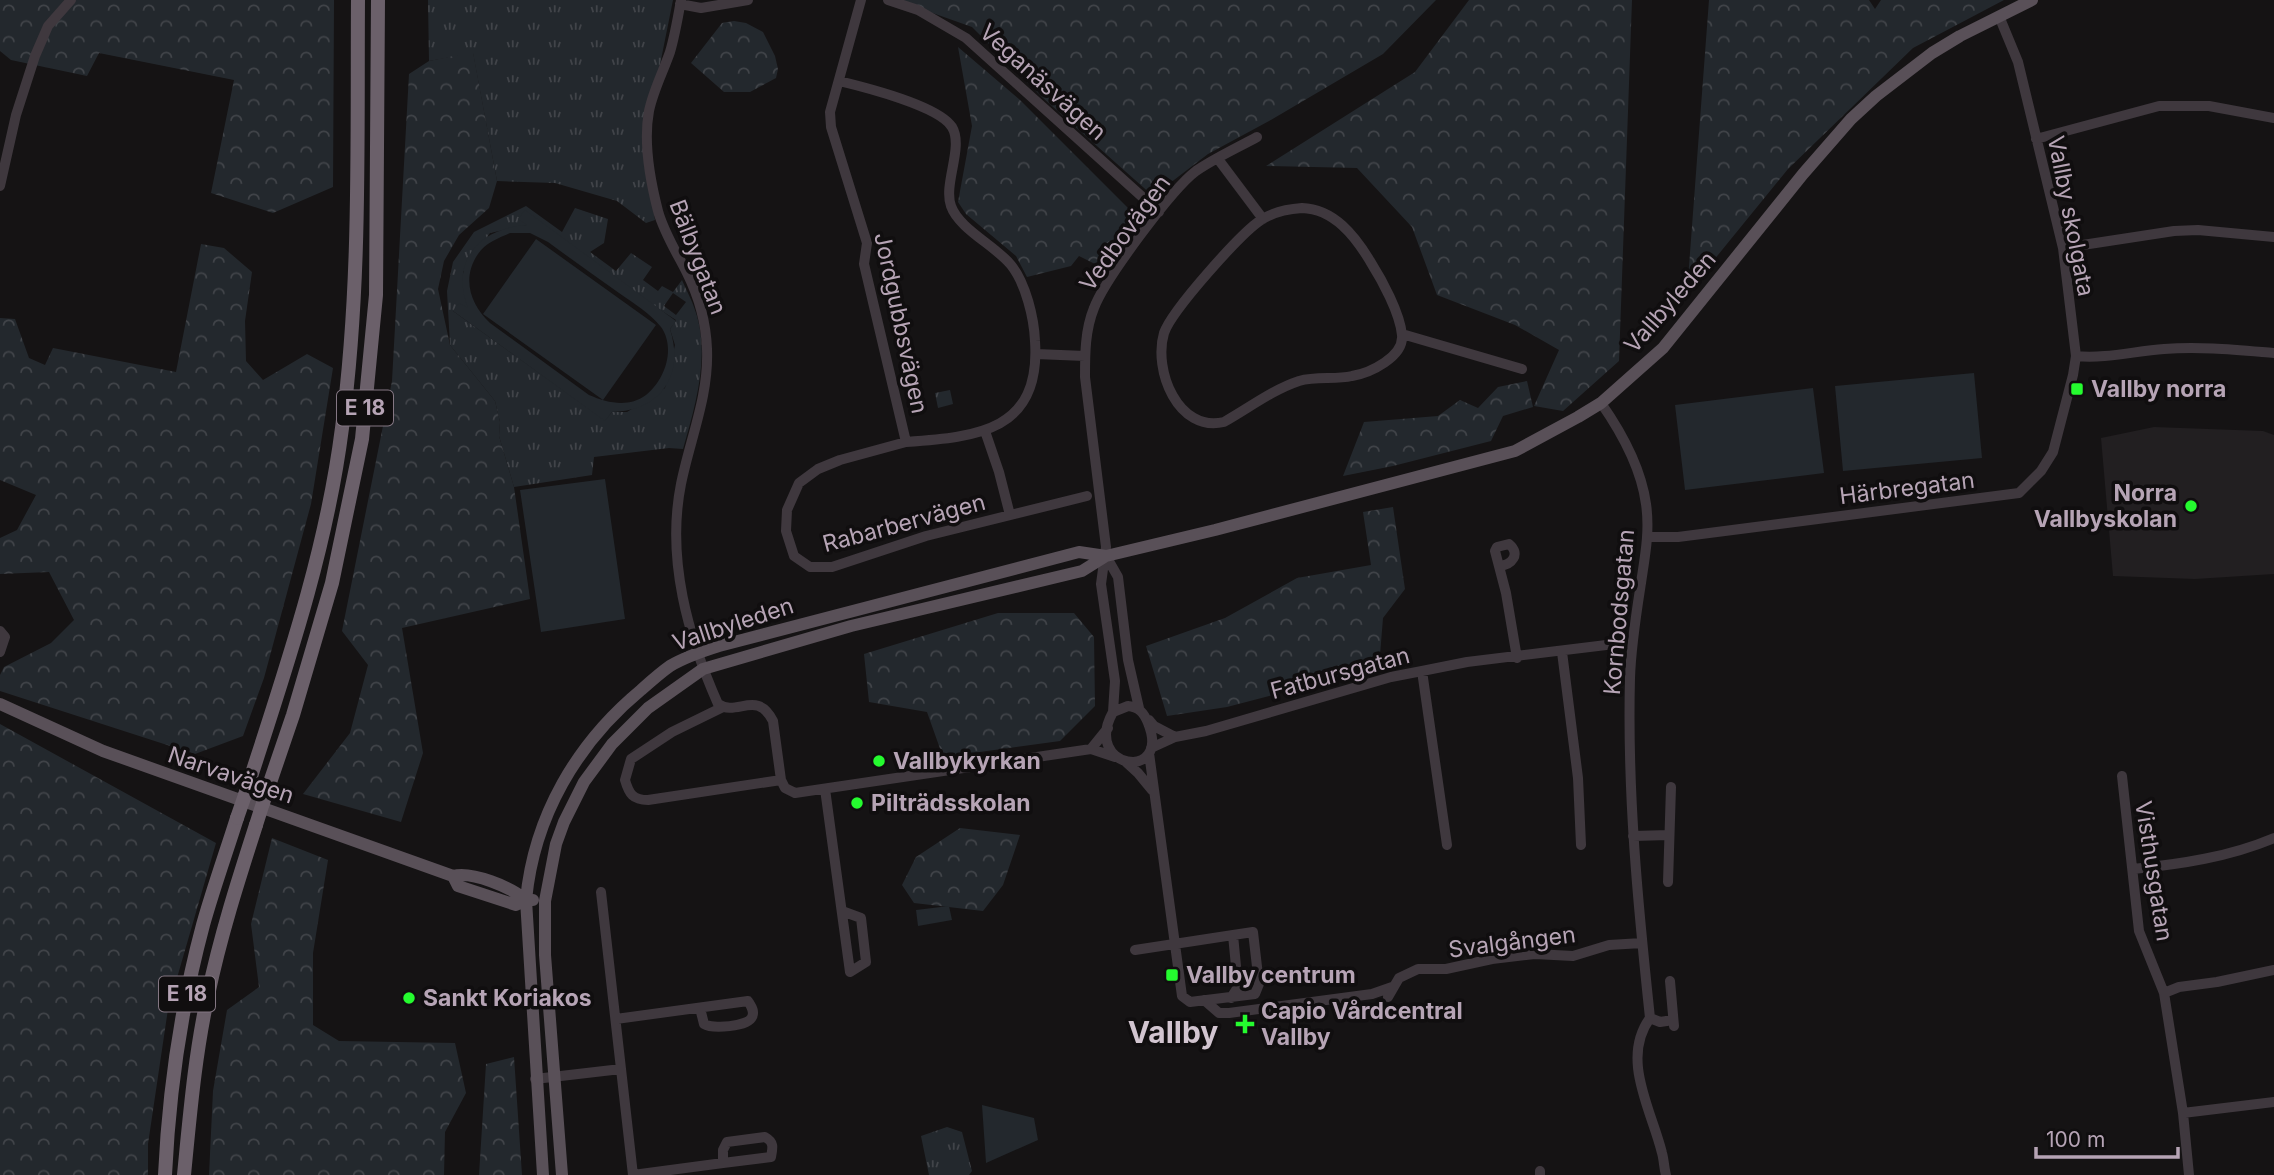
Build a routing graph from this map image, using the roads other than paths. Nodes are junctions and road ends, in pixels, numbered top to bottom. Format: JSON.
{"nodes":[{"id":1,"x":71,"y":0,"type":"edge"},
{"id":2,"x":358,"y":0,"type":"edge"},
{"id":3,"x":378,"y":0,"type":"edge"},
{"id":4,"x":748,"y":0,"type":"edge"},
{"id":5,"x":861,"y":0,"type":"edge"},
{"id":6,"x":888,"y":0,"type":"edge"},
{"id":7,"x":2032,"y":0,"type":"edge"},
{"id":8,"x":681,"y":2,"type":"edge"},
{"id":9,"x":1999,"y":16,"type":"junction"},
{"id":10,"x":839,"y":80,"type":"junction"},
{"id":11,"x":2274,"y":118,"type":"edge"},
{"id":12,"x":1257,"y":136,"type":"dead end"},
{"id":13,"x":2036,"y":139,"type":"junction"},
{"id":14,"x":1218,"y":159,"type":"junction"},
{"id":15,"x":0,"y":186,"type":"edge"},
{"id":16,"x":1159,"y":212,"type":"junction"},
{"id":17,"x":1263,"y":219,"type":"junction"},
{"id":18,"x":2274,"y":237,"type":"edge"},
{"id":19,"x":2063,"y":248,"type":"junction"},
{"id":20,"x":1402,"y":334,"type":"junction"},
{"id":21,"x":2274,"y":353,"type":"edge"},
{"id":22,"x":1036,"y":354,"type":"junction"},
{"id":23,"x":1085,"y":356,"type":"junction"},
{"id":24,"x":2076,"y":356,"type":"junction"},
{"id":25,"x":1522,"y":369,"type":"dead end"},
{"id":26,"x":1601,"y":403,"type":"junction"},
{"id":27,"x":985,"y":431,"type":"junction"},
{"id":28,"x":906,"y":442,"type":"junction"},
{"id":29,"x":1087,"y":496,"type":"dead end"},
{"id":30,"x":1010,"y":515,"type":"junction"},
{"id":31,"x":1648,"y":537,"type":"junction"},
{"id":32,"x":1106,"y":556,"type":"junction"},
{"id":33,"x":1499,"y":566,"type":"dead end"},
{"id":34,"x":0,"y":631,"type":"edge"},
{"id":35,"x":1632,"y":642,"type":"junction"},
{"id":36,"x":0,"y":652,"type":"edge"},
{"id":37,"x":1562,"y":652,"type":"junction"},
{"id":38,"x":699,"y":653,"type":"junction"},
{"id":39,"x":1517,"y":658,"type":"junction"},
{"id":40,"x":703,"y":669,"type":"junction"},
{"id":41,"x":1422,"y":671,"type":"junction"},
{"id":42,"x":0,"y":705,"type":"edge"},
{"id":43,"x":723,"y":707,"type":"junction"},
{"id":44,"x":1141,"y":711,"type":"junction"},
{"id":45,"x":1113,"y":712,"type":"junction"},
{"id":46,"x":1109,"y":727,"type":"junction"},
{"id":47,"x":1175,"y":737,"type":"junction"},
{"id":48,"x":1091,"y":749,"type":"junction"},
{"id":49,"x":1150,"y":751,"type":"junction"},
{"id":50,"x":1115,"y":757,"type":"junction"},
{"id":51,"x":1126,"y":762,"type":"junction"},
{"id":52,"x":2122,"y":776,"type":"dead end"},
{"id":53,"x":780,"y":780,"type":"junction"},
{"id":54,"x":1671,"y":787,"type":"dead end"},
{"id":55,"x":825,"y":789,"type":"junction"},
{"id":56,"x":1152,"y":791,"type":"junction"},
{"id":57,"x":1669,"y":835,"type":"junction"},
{"id":58,"x":1633,"y":836,"type":"junction"},
{"id":59,"x":2274,"y":838,"type":"edge"},
{"id":60,"x":1447,"y":845,"type":"dead end"},
{"id":61,"x":1581,"y":845,"type":"dead end"},
{"id":62,"x":2133,"y":869,"type":"junction"},
{"id":63,"x":530,"y":870,"type":"junction"},
{"id":64,"x":453,"y":876,"type":"junction"},
{"id":65,"x":1668,"y":882,"type":"dead end"},
{"id":66,"x":502,"y":886,"type":"junction"},
{"id":67,"x":601,"y":892,"type":"dead end"},
{"id":68,"x":526,"y":900,"type":"junction"},
{"id":69,"x":545,"y":901,"type":"junction"},
{"id":70,"x":842,"y":911,"type":"junction"},
{"id":71,"x":1233,"y":935,"type":"junction"},
{"id":72,"x":1174,"y":943,"type":"junction"},
{"id":73,"x":1642,"y":943,"type":"junction"},
{"id":74,"x":1135,"y":950,"type":"dead end"},
{"id":75,"x":2274,"y":970,"type":"edge"},
{"id":76,"x":1670,"y":981,"type":"dead end"},
{"id":77,"x":1392,"y":987,"type":"junction"},
{"id":78,"x":2164,"y":993,"type":"junction"},
{"id":79,"x":1231,"y":998,"type":"junction"},
{"id":80,"x":1388,"y":998,"type":"dead end"},
{"id":81,"x":1204,"y":1000,"type":"junction"},
{"id":82,"x":699,"y":1008,"type":"junction"},
{"id":83,"x":1650,"y":1018,"type":"junction"},
{"id":84,"x":616,"y":1020,"type":"junction"},
{"id":85,"x":621,"y":1069,"type":"junction"},
{"id":86,"x":555,"y":1077,"type":"junction"},
{"id":87,"x":535,"y":1079,"type":"junction"},
{"id":88,"x":2274,"y":1102,"type":"edge"},
{"id":89,"x":2183,"y":1113,"type":"junction"},
{"id":90,"x":723,"y":1163,"type":"junction"},
{"id":91,"x":165,"y":1175,"type":"edge"},
{"id":92,"x":184,"y":1175,"type":"edge"},
{"id":93,"x":543,"y":1175,"type":"edge"},
{"id":94,"x":562,"y":1175,"type":"edge"},
{"id":95,"x":1666,"y":1175,"type":"edge"},
{"id":96,"x":2189,"y":1175,"type":"edge"}],
"edges":[{"from":1,"to":15,"type":"street"},
{"from":2,"to":91,"type":"highway","number":"E 18","bridge":true},
{"from":3,"to":92,"type":"highway","number":"E 18","bridge":true},
{"from":4,"to":8,"type":"street"},
{"from":5,"to":10,"type":"street","name":"Jordgubbsvägen"},
{"from":6,"to":16,"type":"street","name":"Veganäsvägen"},
{"from":7,"to":9,"type":"main road","name":"Vallbyleden"},
{"from":8,"to":38,"type":"street","name":"Bälbygatan"},
{"from":9,"to":13,"type":"street","name":"Vallby skolgata"},
{"from":9,"to":26,"type":"main road","name":"Vallbyleden"},
{"from":10,"to":22,"type":"street","name":"Jordgubbsvägen"},
{"from":10,"to":28,"type":"street","name":"Jordgubbsvägen"},
{"from":11,"to":13,"type":"street"},
{"from":12,"to":14,"type":"street","name":"Vedbovägen"},
{"from":13,"to":19,"type":"street","name":"Vallby skolgata"},
{"from":14,"to":16,"type":"street","name":"Vedbovägen"},
{"from":14,"to":17,"type":"street"},
{"from":16,"to":23,"type":"street","name":"Vedbovägen"},
{"from":17,"to":20,"type":"street"},
{"from":17,"to":20,"type":"street"},
{"from":18,"to":19,"type":"street"},
{"from":19,"to":24,"type":"street","name":"Vallby skolgata"},
{"from":20,"to":25,"type":"street"},
{"from":21,"to":24,"type":"street"},
{"from":22,"to":23,"type":"street"},
{"from":22,"to":27,"type":"street","name":"Jordgubbsvägen"},
{"from":23,"to":32,"type":"street","name":"Vedbovägen"},
{"from":24,"to":31,"type":"street","name":"Härbregatan"},
{"from":26,"to":31,"type":"street","name":"Kornbodsgatan"},
{"from":26,"to":32,"type":"main road","name":"Vallbyleden"},
{"from":27,"to":28,"type":"street","name":"Jordgubbsvägen"},
{"from":27,"to":30,"type":"street","name":"Rabarbervägen"},
{"from":28,"to":30,"type":"street","name":"Rabarbervägen"},
{"from":29,"to":30,"type":"street","name":"Rabarbervägen"},
{"from":31,"to":35,"type":"street","name":"Kornbodsgatan"},
{"from":32,"to":38,"type":"main road","name":"Vallbyleden"},
{"from":32,"to":40,"type":"main road","name":"Vallbyleden"},
{"from":32,"to":44,"type":"street"},
{"from":32,"to":45,"type":"street"},
{"from":33,"to":39,"type":"street"},
{"from":34,"to":36,"type":"street"},
{"from":35,"to":37,"type":"street","name":"Fatbursgatan"},
{"from":35,"to":58,"type":"street","name":"Kornbodsgatan"},
{"from":37,"to":39,"type":"street","name":"Fatbursgatan"},
{"from":37,"to":61,"type":"street"},
{"from":38,"to":40,"type":"street"},
{"from":38,"to":63,"type":"main road","name":"Vallbyleden"},
{"from":39,"to":41,"type":"street","name":"Fatbursgatan"},
{"from":40,"to":43,"type":"street"},
{"from":40,"to":69,"type":"main road","name":"Vallbyleden"},
{"from":41,"to":47,"type":"street","name":"Fatbursgatan"},
{"from":41,"to":60,"type":"street"},
{"from":42,"to":64,"type":"main road","name":"Narvavägen"},
{"from":43,"to":53,"type":"street"},
{"from":43,"to":53,"type":"street"},
{"from":44,"to":45,"type":"street"},
{"from":44,"to":47,"type":"street"},
{"from":44,"to":49,"type":"street"},
{"from":45,"to":46,"type":"street"},
{"from":46,"to":48,"type":"street"},
{"from":46,"to":50,"type":"street"},
{"from":47,"to":49,"type":"street","name":"Fatbursgatan"},
{"from":48,"to":50,"type":"street"},
{"from":48,"to":55,"type":"street"},
{"from":49,"to":51,"type":"street"},
{"from":49,"to":56,"type":"street"},
{"from":50,"to":51,"type":"street"},
{"from":51,"to":56,"type":"street"},
{"from":52,"to":62,"type":"street","name":"Visthusgatan"},
{"from":53,"to":55,"type":"street"},
{"from":54,"to":57,"type":"street"},
{"from":55,"to":70,"type":"street"},
{"from":56,"to":72,"type":"street"},
{"from":57,"to":58,"type":"street"},
{"from":57,"to":65,"type":"street"},
{"from":58,"to":73,"type":"street","name":"Kornbodsgatan"},
{"from":59,"to":62,"type":"street"},
{"from":62,"to":78,"type":"street","name":"Visthusgatan"},
{"from":63,"to":66,"type":"main road"},
{"from":63,"to":68,"type":"main road","name":"Vallbyleden"},
{"from":64,"to":66,"type":"main road","name":"Narvavägen"},
{"from":64,"to":68,"type":"main road","name":"Narvavägen"},
{"from":66,"to":68,"type":"main road","name":"Narvavägen"},
{"from":67,"to":84,"type":"street"},
{"from":68,"to":69,"type":"main road","name":"Narvavägen"},
{"from":68,"to":87,"type":"main road","name":"Vallbyleden"},
{"from":69,"to":86,"type":"main road","name":"Vallbyleden"},
{"from":70,"to":70,"type":"street"},
{"from":71,"to":72,"type":"street"},
{"from":71,"to":79,"type":"street"},
{"from":71,"to":79,"type":"street"},
{"from":72,"to":74,"type":"street"},
{"from":72,"to":81,"type":"street","name":"Svalgången"},
{"from":73,"to":77,"type":"street","name":"Svalgången"},
{"from":73,"to":83,"type":"street","name":"Kornbodsgatan"},
{"from":75,"to":78,"type":"street"},
{"from":76,"to":83,"type":"street"},
{"from":77,"to":80,"type":"street"},
{"from":77,"to":81,"type":"street","name":"Svalgången"},
{"from":78,"to":89,"type":"street","name":"Visthusgatan"},
{"from":79,"to":81,"type":"street"},
{"from":82,"to":82,"type":"street"},
{"from":82,"to":84,"type":"street"},
{"from":83,"to":95,"type":"street","name":"Kornbodsgatan"},
{"from":84,"to":85,"type":"street"},
{"from":85,"to":86,"type":"street"},
{"from":85,"to":90,"type":"street"},
{"from":86,"to":87,"type":"street"},
{"from":86,"to":94,"type":"main road","name":"Vallbyleden"},
{"from":87,"to":93,"type":"main road","name":"Vallbyleden"},
{"from":88,"to":89,"type":"street"},
{"from":89,"to":96,"type":"street","name":"Visthusgatan"},
{"from":90,"to":90,"type":"street"}]}
